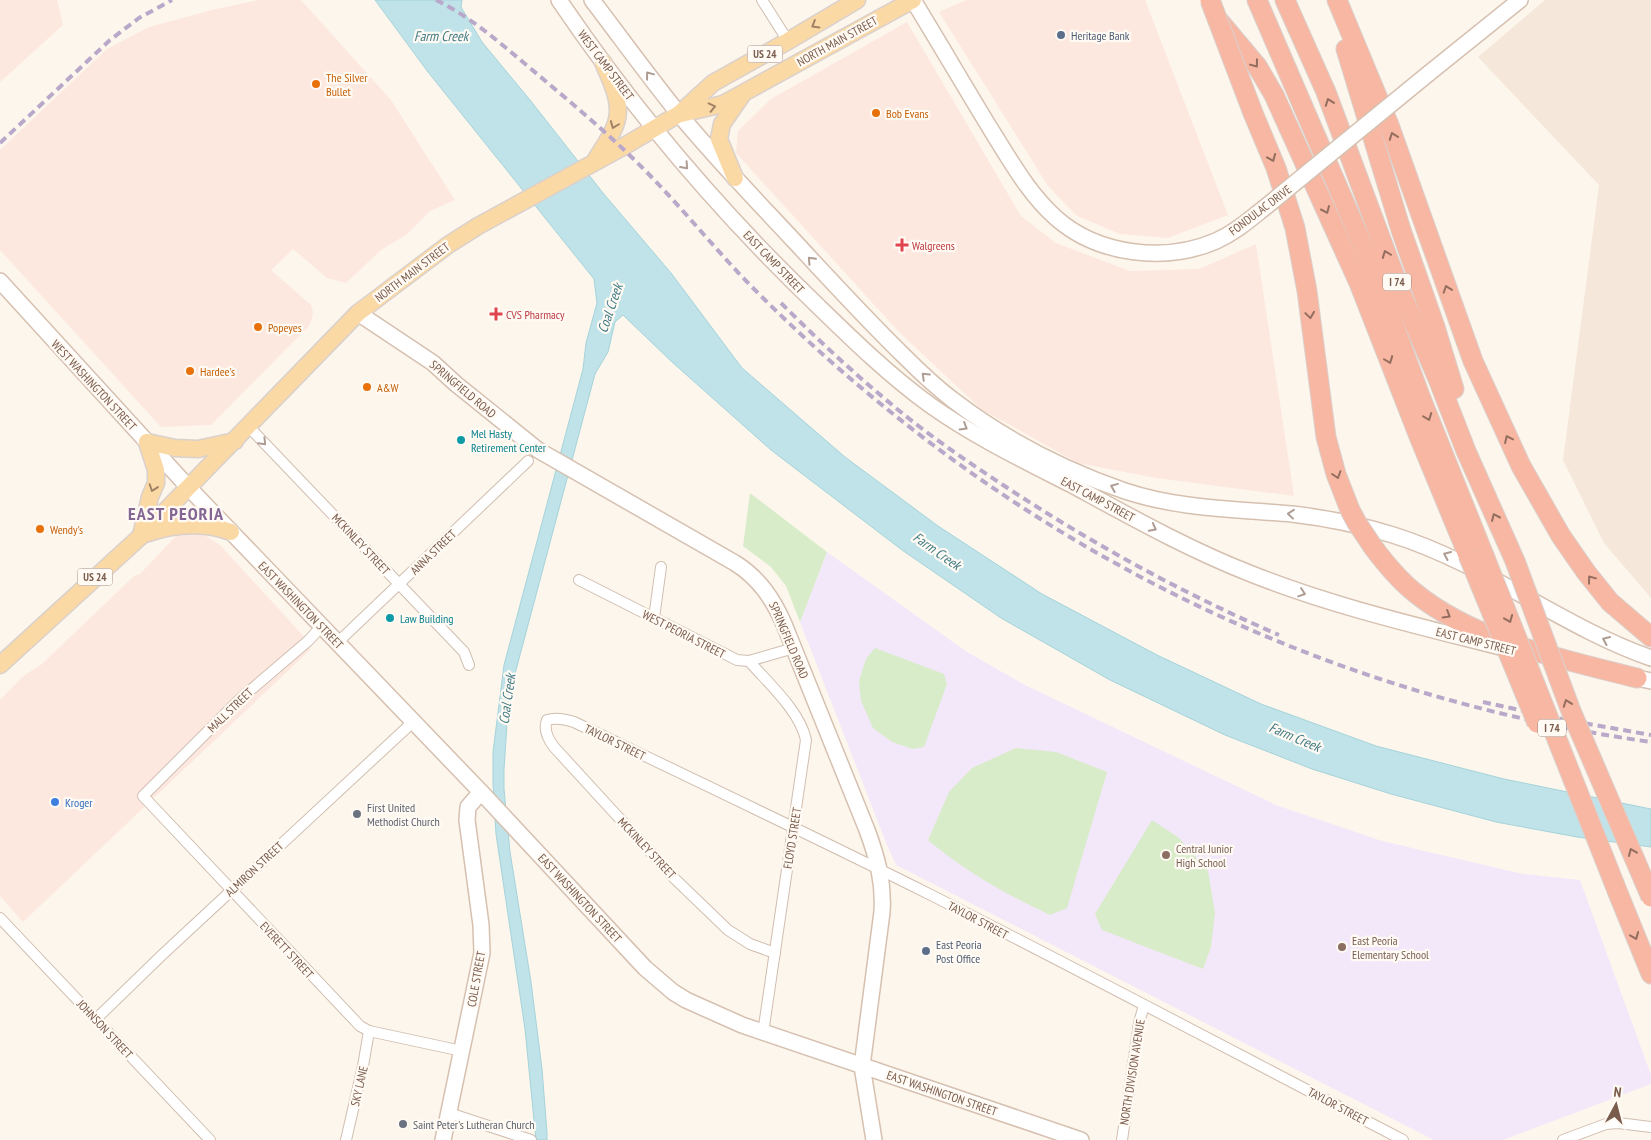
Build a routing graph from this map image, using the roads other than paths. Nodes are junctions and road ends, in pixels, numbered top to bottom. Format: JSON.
{"nodes":[{"id":1,"x":559,"y":0,"type":"edge"},
{"id":2,"x":592,"y":0,"type":"edge"},
{"id":3,"x":762,"y":0,"type":"edge"},
{"id":4,"x":857,"y":0,"type":"edge"},
{"id":5,"x":913,"y":0,"type":"edge"},
{"id":6,"x":1201,"y":0,"type":"edge"},
{"id":7,"x":1210,"y":0,"type":"edge"},
{"id":8,"x":1257,"y":0,"type":"edge"},
{"id":9,"x":1286,"y":0,"type":"edge"},
{"id":10,"x":1332,"y":0,"type":"edge"},
{"id":11,"x":1337,"y":0,"type":"edge"},
{"id":12,"x":1520,"y":0,"type":"edge"},
{"id":13,"x":788,"y":41,"type":"junction"},
{"id":14,"x":603,"y":62,"type":"junction"},
{"id":15,"x":743,"y":94,"type":"junction"},
{"id":16,"x":679,"y":114,"type":"junction"},
{"id":17,"x":655,"y":128,"type":"junction"},
{"id":18,"x":595,"y":162,"type":"junction"},
{"id":19,"x":735,"y":178,"type":"junction"},
{"id":20,"x":0,"y":281,"type":"edge"},
{"id":21,"x":358,"y":313,"type":"junction"},
{"id":22,"x":249,"y":427,"type":"junction"},
{"id":23,"x":235,"y":441,"type":"junction"},
{"id":24,"x":147,"y":442,"type":"junction"},
{"id":25,"x":1466,"y":451,"type":"junction"},
{"id":26,"x":528,"y":461,"type":"dead end"},
{"id":27,"x":189,"y":488,"type":"junction"},
{"id":28,"x":231,"y":532,"type":"junction"},
{"id":29,"x":141,"y":536,"type":"junction"},
{"id":30,"x":1476,"y":556,"type":"junction"},
{"id":31,"x":661,"y":568,"type":"dead end"},
{"id":32,"x":579,"y":580,"type":"dead end"},
{"id":33,"x":399,"y":584,"type":"junction"},
{"id":34,"x":654,"y":618,"type":"junction"},
{"id":35,"x":321,"y":627,"type":"junction"},
{"id":36,"x":1651,"y":637,"type":"edge"},
{"id":37,"x":337,"y":643,"type":"junction"},
{"id":38,"x":794,"y":648,"type":"junction"},
{"id":39,"x":1651,"y":658,"type":"edge"},
{"id":40,"x":749,"y":661,"type":"junction"},
{"id":41,"x":469,"y":664,"type":"dead end"},
{"id":42,"x":0,"y":665,"type":"edge"},
{"id":43,"x":1644,"y":679,"type":"edge"},
{"id":44,"x":547,"y":720,"type":"joint"},
{"id":45,"x":414,"y":721,"type":"junction"},
{"id":46,"x":481,"y":792,"type":"junction"},
{"id":47,"x":143,"y":796,"type":"joint"},
{"id":48,"x":793,"y":827,"type":"junction"},
{"id":49,"x":880,"y":869,"type":"junction"},
{"id":50,"x":232,"y":890,"type":"junction"},
{"id":51,"x":1651,"y":896,"type":"edge"},
{"id":52,"x":0,"y":918,"type":"edge"},
{"id":53,"x":775,"y":953,"type":"junction"},
{"id":54,"x":1651,"y":974,"type":"edge"},
{"id":55,"x":1144,"y":1005,"type":"junction"},
{"id":56,"x":96,"y":1019,"type":"junction"},
{"id":57,"x":369,"y":1031,"type":"junction"},
{"id":58,"x":763,"y":1033,"type":"junction"},
{"id":59,"x":462,"y":1051,"type":"junction"},
{"id":60,"x":862,"y":1066,"type":"junction"},
{"id":61,"x":449,"y":1113,"type":"junction"},
{"id":62,"x":1651,"y":1127,"type":"edge"},
{"id":63,"x":210,"y":1140,"type":"edge"},
{"id":64,"x":346,"y":1140,"type":"edge"},
{"id":65,"x":443,"y":1140,"type":"edge"},
{"id":66,"x":531,"y":1140,"type":"edge"},
{"id":67,"x":874,"y":1140,"type":"edge"},
{"id":68,"x":1081,"y":1140,"type":"edge"},
{"id":69,"x":1122,"y":1140,"type":"edge"},
{"id":70,"x":1403,"y":1140,"type":"edge"},
{"id":71,"x":1563,"y":1140,"type":"edge"}],
"edges":[{"from":1,"to":14,"type":"main road","name":"WEST CAMP STREET"},
{"from":16,"to":2,"type":"main road","one_way":true},
{"from":3,"to":13,"type":"street"},
{"from":4,"to":13,"type":"main road","name":"NORTH MAIN STREET","number":"US 24","one_way":true},
{"from":5,"to":12,"type":"main road","name":"FONDULAC DRIVE","bridge":true},
{"from":5,"to":15,"type":"main road","name":"NORTH MAIN STREET","number":"US 24"},
{"from":6,"to":30,"type":"highway","one_way":true},
{"from":7,"to":43,"type":"highway","one_way":true,"bridge":true},
{"from":8,"to":30,"type":"highway","number":"I 74","one_way":true},
{"from":25,"to":9,"type":"highway","number":"I 74","one_way":true},
{"from":10,"to":25,"type":"highway"},
{"from":36,"to":11,"type":"highway","one_way":true},
{"from":13,"to":16,"type":"main road","name":"NORTH MAIN STREET","number":"US 24"},
{"from":14,"to":17,"type":"main road","name":"WEST CAMP STREET"},
{"from":14,"to":18,"type":"main road","one_way":true},
{"from":16,"to":15,"type":"main road","name":"NORTH MAIN STREET","number":"US 24","one_way":true},
{"from":15,"to":19,"type":"main road"},
{"from":16,"to":17,"type":"main road","name":"NORTH MAIN STREET","number":"US 24"},
{"from":16,"to":19,"type":"main road","name":"EAST CAMP STREET"},
{"from":17,"to":18,"type":"main road","name":"NORTH MAIN STREET","number":"US 24"},
{"from":17,"to":43,"type":"main road","name":"EAST CAMP STREET","one_way":true},
{"from":18,"to":21,"type":"main road","name":"NORTH MAIN STREET","number":"US 24"},
{"from":39,"to":19,"type":"main road","name":"EAST CAMP STREET","one_way":true},
{"from":20,"to":24,"type":"main road","name":"WEST WASHINGTON STREET"},
{"from":21,"to":22,"type":"main road","name":"NORTH MAIN STREET","number":"US 24"},
{"from":21,"to":38,"type":"main road","name":"SPRINGFIELD ROAD"},
{"from":22,"to":23,"type":"main road","name":"NORTH MAIN STREET","number":"US 24"},
{"from":22,"to":33,"type":"street","name":"MCKINLEY STREET","one_way":true},
{"from":23,"to":24,"type":"main road"},
{"from":23,"to":27,"type":"main road","name":"NORTH MAIN STREET","number":"US 24"},
{"from":24,"to":27,"type":"main road","name":"WEST WASHINGTON STREET"},
{"from":24,"to":29,"type":"main road","one_way":true},
{"from":51,"to":25,"type":"highway","number":"I 74","one_way":true,"bridge":true},
{"from":26,"to":33,"type":"street","name":"ANNA STREET"},
{"from":27,"to":28,"type":"main road","name":"EAST WASHINGTON STREET"},
{"from":27,"to":29,"type":"main road","number":"US 24"},
{"from":28,"to":29,"type":"main road"},
{"from":28,"to":35,"type":"main road","name":"EAST WASHINGTON STREET"},
{"from":29,"to":42,"type":"main road","number":"US 24"},
{"from":30,"to":54,"type":"highway","number":"I 74","one_way":true,"bridge":true},
{"from":31,"to":34,"type":"street"},
{"from":32,"to":34,"type":"street","name":"WEST PEORIA STREET"},
{"from":33,"to":37,"type":"street","name":"ANNA STREET"},
{"from":33,"to":41,"type":"street","name":"MCKINLEY STREET"},
{"from":34,"to":40,"type":"street","name":"WEST PEORIA STREET"},
{"from":35,"to":37,"type":"main road","name":"EAST WASHINGTON STREET"},
{"from":35,"to":47,"type":"street","name":"MALL STREET"},
{"from":37,"to":45,"type":"main road","name":"EAST WASHINGTON STREET"},
{"from":38,"to":40,"type":"street"},
{"from":38,"to":49,"type":"main road","name":"SPRINGFIELD ROAD"},
{"from":40,"to":48,"type":"street","name":"FLOYD STREET"},
{"from":44,"to":48,"type":"street","name":"TAYLOR STREET"},
{"from":44,"to":53,"type":"street","name":"MCKINLEY STREET"},
{"from":45,"to":46,"type":"main road","name":"EAST WASHINGTON STREET"},
{"from":45,"to":50,"type":"street","name":"ALMIRON STREET"},
{"from":46,"to":58,"type":"main road","name":"EAST WASHINGTON STREET"},
{"from":46,"to":59,"type":"main road","name":"COLE STREET"},
{"from":47,"to":50,"type":"street","name":"EVERETT STREET"},
{"from":48,"to":49,"type":"street","name":"TAYLOR STREET"},
{"from":48,"to":53,"type":"street","name":"FLOYD STREET"},
{"from":49,"to":55,"type":"street","name":"TAYLOR STREET"},
{"from":49,"to":60,"type":"main road","name":"SPRINGFIELD ROAD"},
{"from":50,"to":56,"type":"street","name":"ALMIRON STREET"},
{"from":50,"to":57,"type":"street","name":"EVERETT STREET"},
{"from":52,"to":56,"type":"street","name":"JOHNSON STREET"},
{"from":53,"to":58,"type":"street","name":"FLOYD STREET"},
{"from":55,"to":69,"type":"street","name":"NORTH DIVISION AVENUE"},
{"from":55,"to":70,"type":"street","name":"TAYLOR STREET"},
{"from":56,"to":63,"type":"street","name":"JOHNSON STREET"},
{"from":57,"to":59,"type":"street","name":"EVERETT STREET"},
{"from":57,"to":64,"type":"street","name":"SKY LANE"},
{"from":58,"to":60,"type":"main road","name":"EAST WASHINGTON STREET"},
{"from":59,"to":61,"type":"main road","name":"COLE STREET"},
{"from":60,"to":67,"type":"main road","name":"SPRINGFIELD ROAD"},
{"from":60,"to":68,"type":"main road","name":"EAST WASHINGTON STREET"},
{"from":61,"to":65,"type":"main road","name":"COLE STREET"},
{"from":61,"to":66,"type":"street"},
{"from":62,"to":71,"type":"street"}]}
